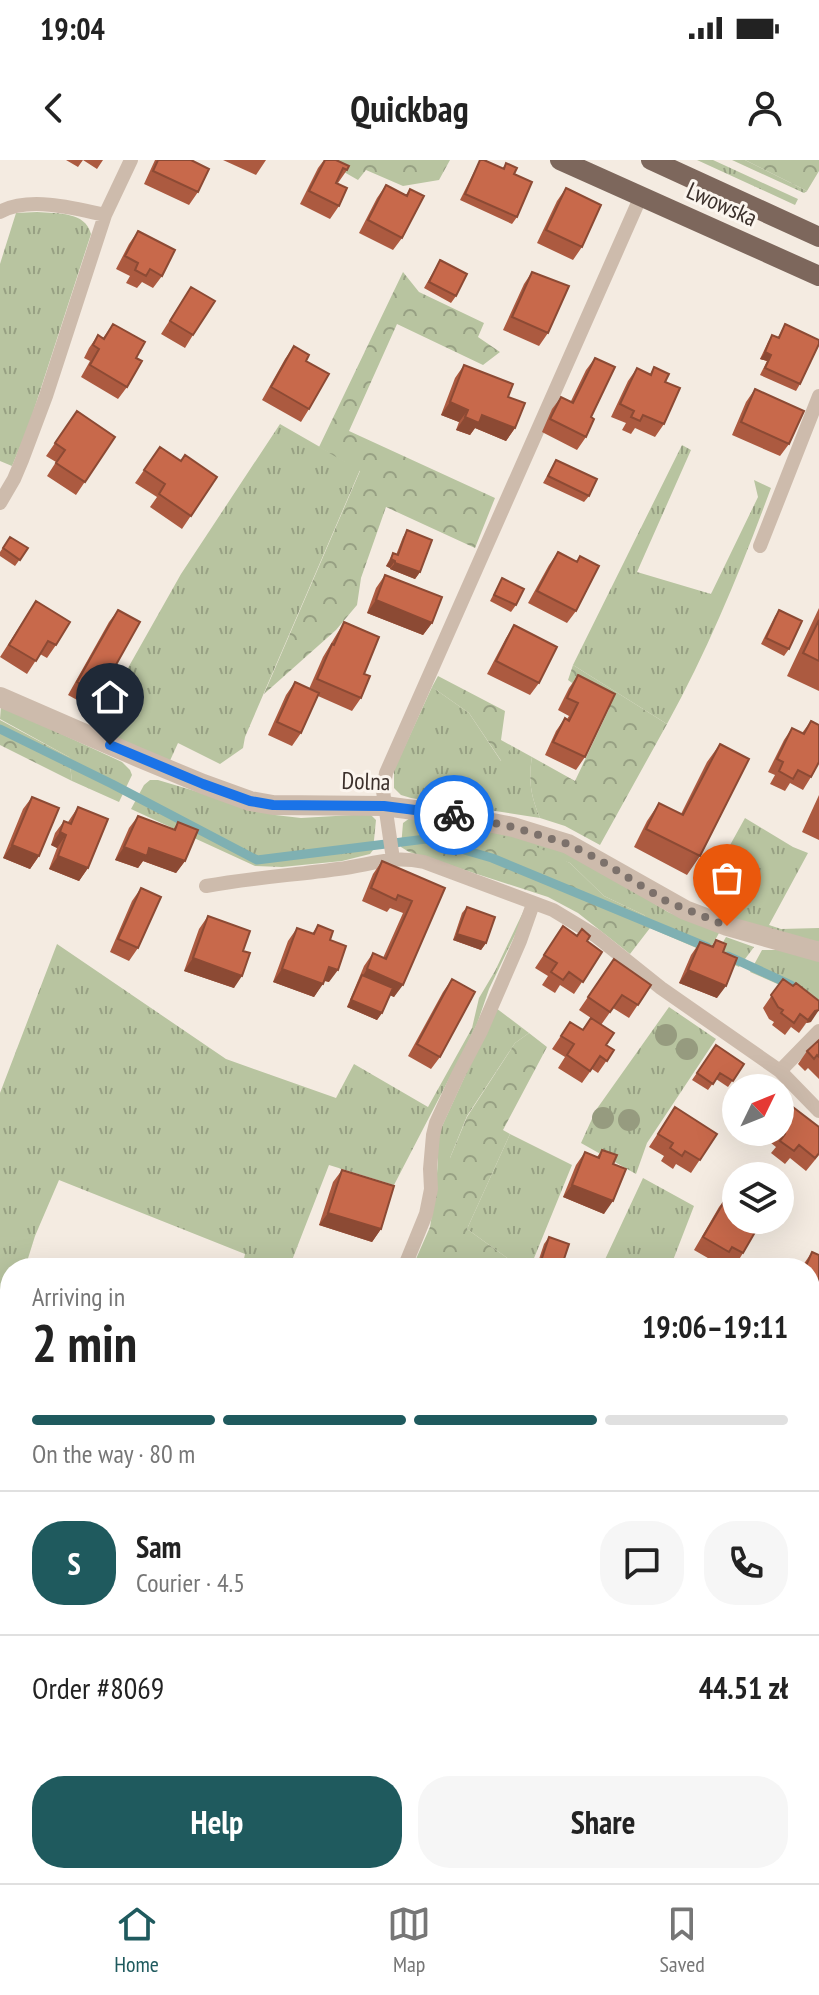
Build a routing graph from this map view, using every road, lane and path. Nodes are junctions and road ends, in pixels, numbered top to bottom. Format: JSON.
{"nodes":[{"id":1,"x":131,"y":160,"type":"edge"},
{"id":2,"x":560,"y":160,"type":"edge"},
{"id":3,"x":651,"y":160,"type":"edge"},
{"id":4,"x":641,"y":196,"type":"junction"},
{"id":5,"x":0,"y":212,"type":"edge"},
{"id":6,"x":105,"y":215,"type":"junction"},
{"id":7,"x":819,"y":237,"type":"edge"},
{"id":8,"x":819,"y":276,"type":"edge"},
{"id":9,"x":819,"y":396,"type":"edge"},
{"id":10,"x":0,"y":503,"type":"edge"},
{"id":11,"x":760,"y":546,"type":"dead end"},
{"id":12,"x":0,"y":697,"type":"edge"},
{"id":13,"x":386,"y":815,"type":"junction"},
{"id":14,"x":393,"y":859,"type":"junction"},
{"id":15,"x":206,"y":886,"type":"dead end"},
{"id":16,"x":533,"y":904,"type":"junction"},
{"id":17,"x":819,"y":952,"type":"edge"},
{"id":18,"x":819,"y":1031,"type":"edge"},
{"id":19,"x":780,"y":1071,"type":"junction"},
{"id":20,"x":819,"y":1111,"type":"edge"},
{"id":21,"x":408,"y":1258,"type":"edge"}],
"edges":[{"from":1,"to":6,"type":"lane"},
{"from":2,"to":4,"type":"main road","name":"Lwowska"},
{"from":3,"to":7,"type":"main road","name":"Lwowska"},
{"from":4,"to":8,"type":"main road","name":"Lwowska"},
{"from":4,"to":13,"type":"lane"},
{"from":5,"to":6,"type":"lane"},
{"from":6,"to":10,"type":"lane"},
{"from":9,"to":11,"type":"lane"},
{"from":12,"to":13,"type":"street","name":"Dolna"},
{"from":13,"to":14,"type":"lane"},
{"from":13,"to":17,"type":"street","name":"Dolna"},
{"from":14,"to":15,"type":"lane"},
{"from":14,"to":16,"type":"lane"},
{"from":16,"to":19,"type":"lane"},
{"from":16,"to":21,"type":"lane"},
{"from":18,"to":19,"type":"lane"},
{"from":19,"to":20,"type":"lane"}]}
